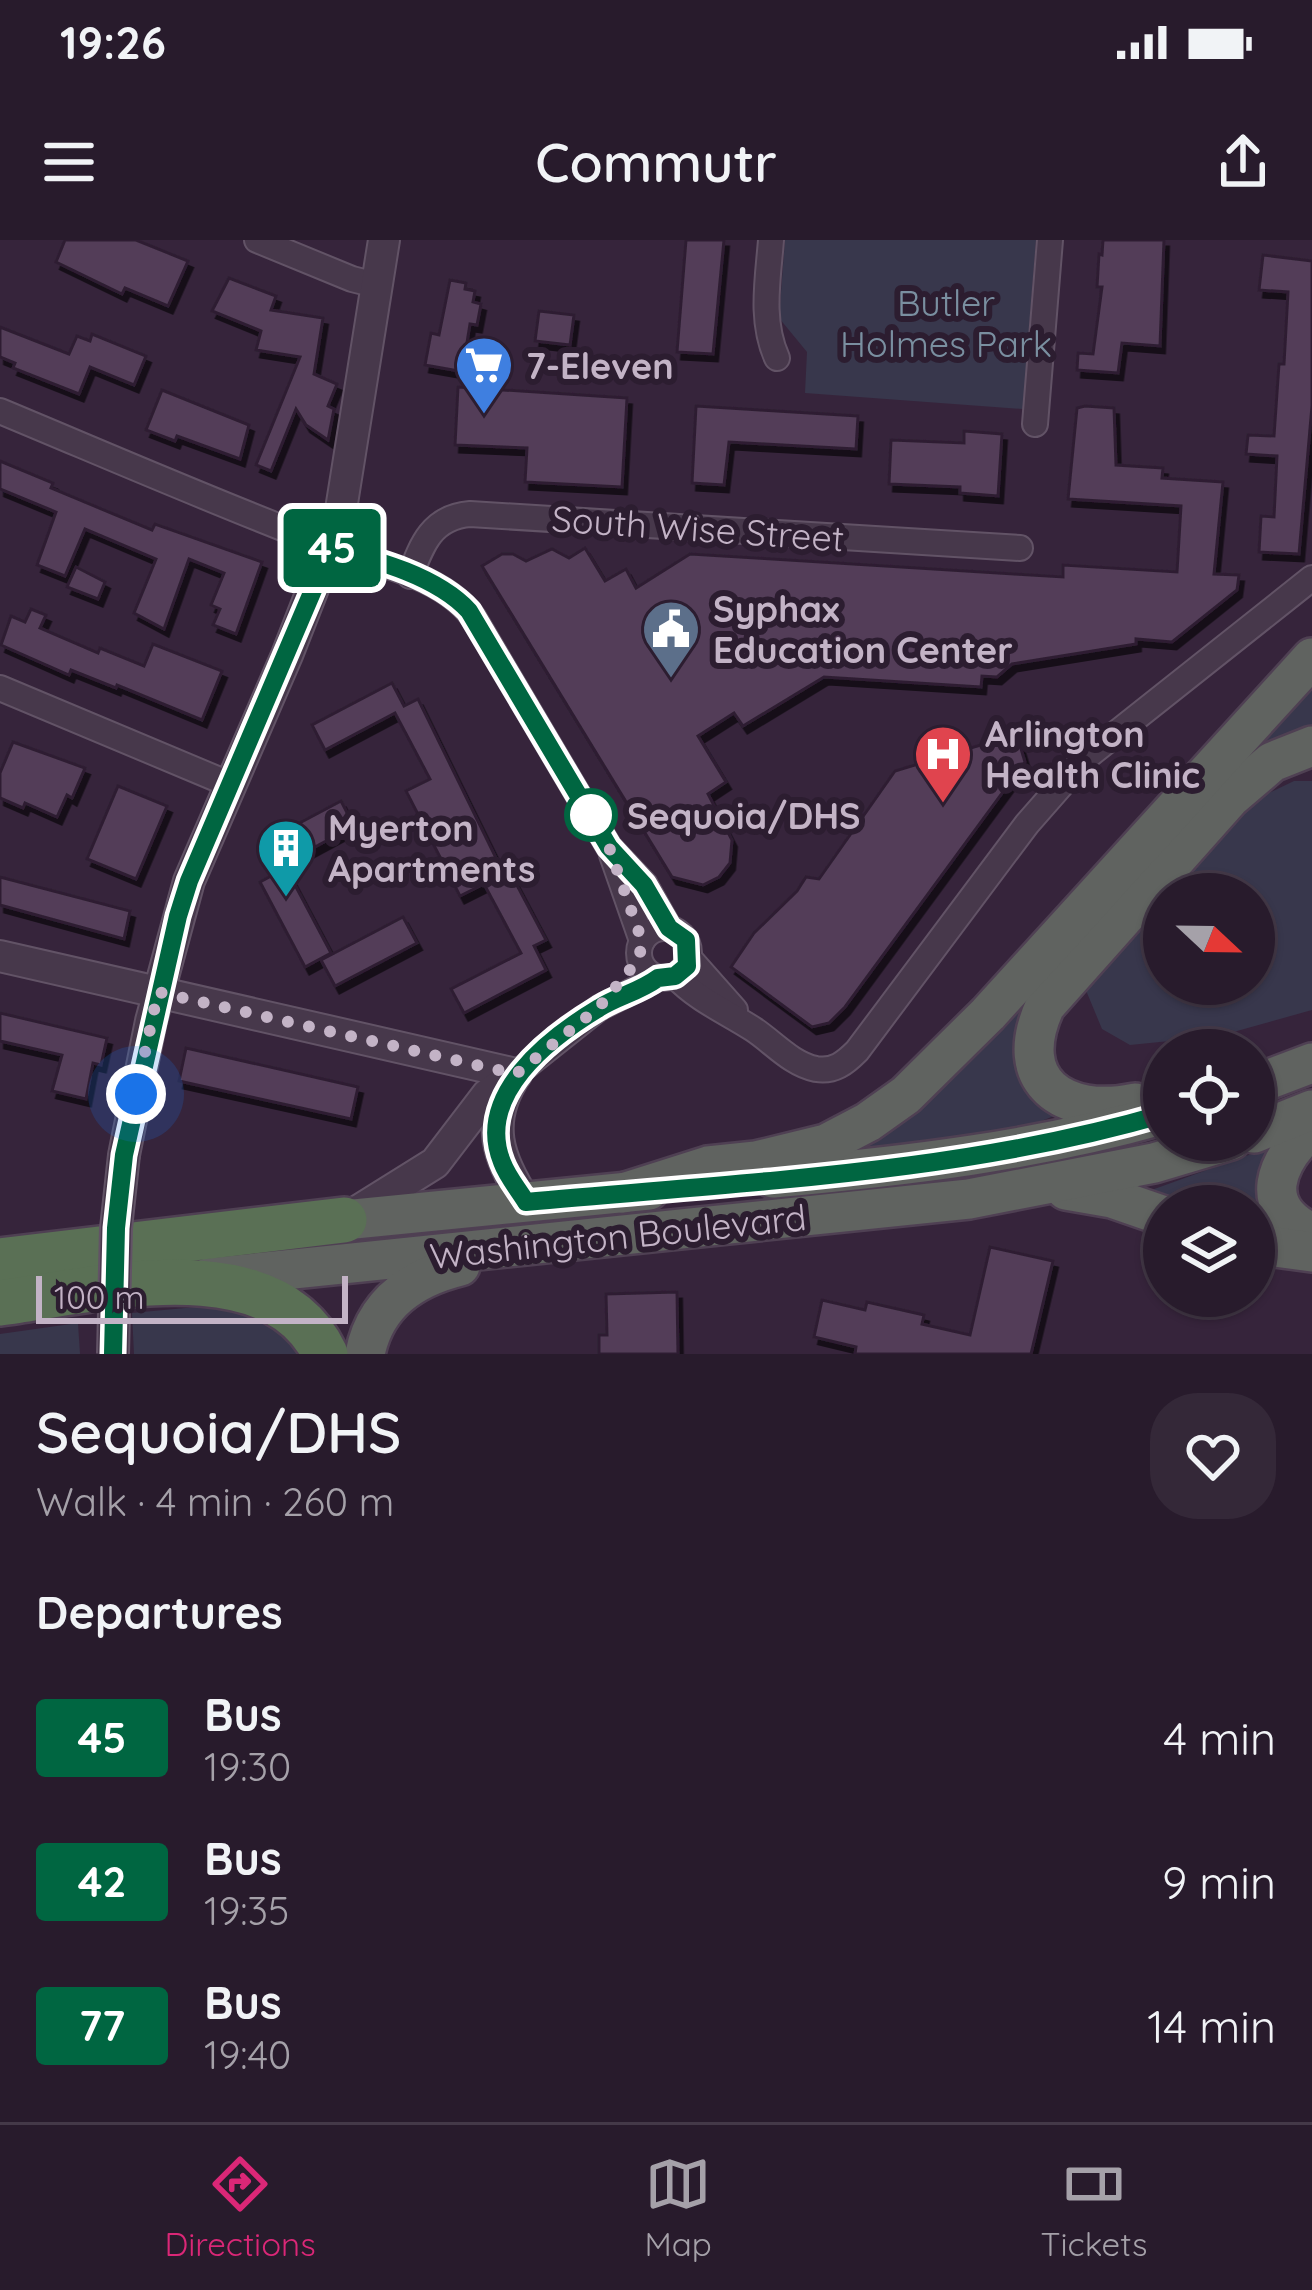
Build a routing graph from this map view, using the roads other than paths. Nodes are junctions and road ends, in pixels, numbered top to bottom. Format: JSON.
{"nodes":[{"id":1,"x":257,"y":240,"type":"edge"},
{"id":2,"x":384,"y":240,"type":"edge"},
{"id":3,"x":771,"y":240,"type":"edge"},
{"id":4,"x":1050,"y":240,"type":"edge"},
{"id":5,"x":376,"y":285,"type":"junction"},
{"id":6,"x":777,"y":358,"type":"dead end"},
{"id":7,"x":0,"y":411,"type":"edge"},
{"id":8,"x":1035,"y":424,"type":"dead end"},
{"id":9,"x":331,"y":548,"type":"junction"},
{"id":10,"x":1020,"y":548,"type":"dead end"},
{"id":11,"x":410,"y":576,"type":"junction"},
{"id":12,"x":1312,"y":578,"type":"edge"},
{"id":13,"x":1312,"y":658,"type":"edge"},
{"id":14,"x":0,"y":688,"type":"edge"},
{"id":15,"x":1312,"y":746,"type":"edge"},
{"id":16,"x":230,"y":784,"type":"junction"},
{"id":17,"x":609,"y":847,"type":"junction"},
{"id":18,"x":669,"y":928,"type":"junction"},
{"id":19,"x":640,"y":950,"type":"junction"},
{"id":20,"x":0,"y":956,"type":"edge"},
{"id":21,"x":674,"y":971,"type":"junction"},
{"id":22,"x":158,"y":992,"type":"junction"},
{"id":23,"x":599,"y":1007,"type":"junction"},
{"id":24,"x":1312,"y":1063,"type":"edge"},
{"id":25,"x":516,"y":1074,"type":"junction"},
{"id":26,"x":1275,"y":1076,"type":"edge"},
{"id":27,"x":1143,"y":1100,"type":"edge"},
{"id":28,"x":1312,"y":1109,"type":"edge"},
{"id":29,"x":1143,"y":1119,"type":"edge"},
{"id":30,"x":1275,"y":1124,"type":"edge"},
{"id":31,"x":1312,"y":1128,"type":"edge"},
{"id":32,"x":1158,"y":1161,"type":"edge"},
{"id":33,"x":1042,"y":1187,"type":"junction"},
{"id":34,"x":622,"y":1193,"type":"junction"},
{"id":35,"x":526,"y":1202,"type":"junction"},
{"id":36,"x":1143,"y":1209,"type":"edge"},
{"id":37,"x":344,"y":1220,"type":"junction"},
{"id":38,"x":1312,"y":1233,"type":"edge"},
{"id":39,"x":568,"y":1240,"type":"junction"},
{"id":40,"x":1275,"y":1247,"type":"edge"},
{"id":41,"x":1312,"y":1252,"type":"edge"},
{"id":42,"x":0,"y":1262,"type":"edge"},
{"id":43,"x":172,"y":1281,"type":"junction"},
{"id":44,"x":0,"y":1303,"type":"edge"},
{"id":45,"x":113,"y":1354,"type":"edge"},
{"id":46,"x":325,"y":1354,"type":"edge"},
{"id":47,"x":365,"y":1354,"type":"edge"}],
"edges":[{"from":1,"to":5,"type":"street"},
{"from":2,"to":5,"type":"street"},
{"from":3,"to":6,"type":"street"},
{"from":4,"to":8,"type":"street"},
{"from":5,"to":9,"type":"street"},
{"from":7,"to":9,"type":"street"},
{"from":9,"to":11,"type":"street"},
{"from":9,"to":16,"type":"street"},
{"from":10,"to":11,"type":"street","name":"South Wise Street"},
{"from":11,"to":17,"type":"street"},
{"from":12,"to":21,"type":"street"},
{"from":13,"to":34,"type":"highway"},
{"from":14,"to":16,"type":"street"},
{"from":15,"to":27,"type":"highway"},
{"from":16,"to":22,"type":"street"},
{"from":17,"to":18,"type":"street"},
{"from":17,"to":19,"type":"street"},
{"from":18,"to":19,"type":"street"},
{"from":18,"to":21,"type":"street"},
{"from":19,"to":21,"type":"street"},
{"from":19,"to":23,"type":"street"},
{"from":20,"to":22,"type":"street"},
{"from":21,"to":23,"type":"street"},
{"from":22,"to":25,"type":"street"},
{"from":22,"to":45,"type":"street","bridge":true},
{"from":23,"to":25,"type":"street"},
{"from":24,"to":26,"type":"highway"},
{"from":25,"to":35,"type":"street"},
{"from":25,"to":37,"type":"street"},
{"from":28,"to":30,"type":"highway"},
{"from":29,"to":34,"type":"highway","name":"Washington Boulevard"},
{"from":31,"to":38,"type":"highway"},
{"from":32,"to":33,"type":"highway","name":"Washington Boulevard"},
{"from":33,"to":36,"type":"highway"},
{"from":33,"to":39,"type":"highway","name":"Washington Boulevard"},
{"from":34,"to":35,"type":"highway","name":"Washington Boulevard"},
{"from":35,"to":37,"type":"highway","name":"Washington Boulevard"},
{"from":37,"to":42,"type":"highway","name":"Washington Boulevard"},
{"from":39,"to":43,"type":"highway","name":"Washington Boulevard"},
{"from":39,"to":47,"type":"highway"},
{"from":40,"to":41,"type":"highway"},
{"from":43,"to":44,"type":"highway","name":"Washington Boulevard"},
{"from":43,"to":46,"type":"highway"}]}
